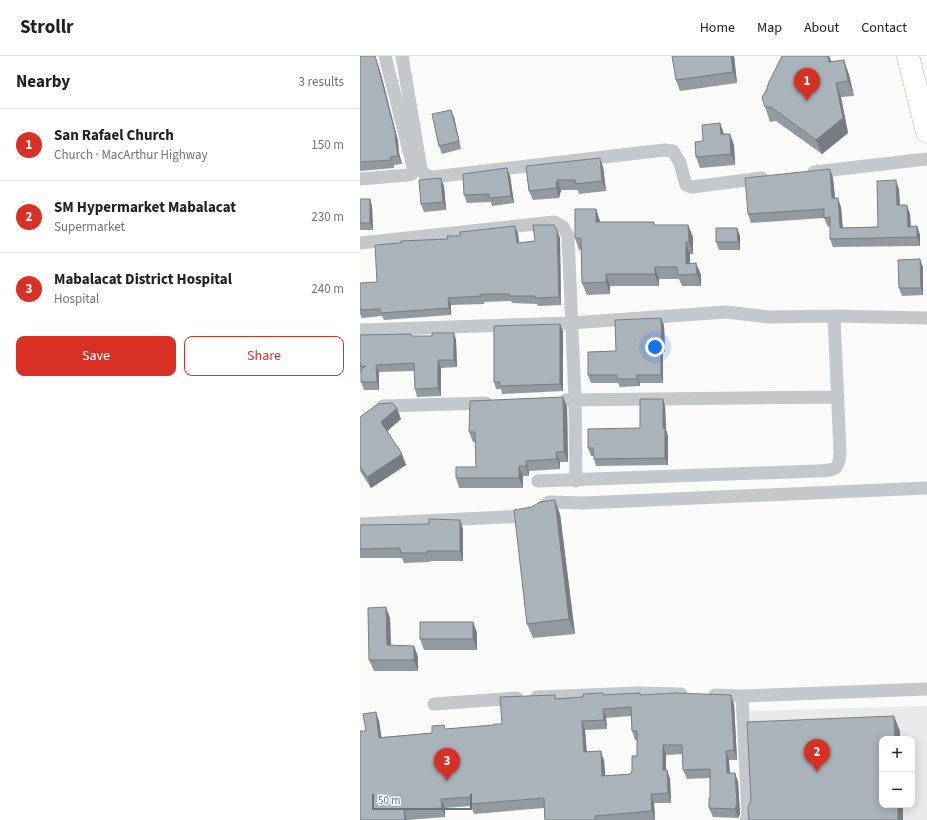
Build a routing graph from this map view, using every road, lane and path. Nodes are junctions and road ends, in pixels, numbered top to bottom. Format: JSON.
{"nodes":[{"id":1,"x":385,"y":56,"type":"edge"},
{"id":2,"x":402,"y":56,"type":"edge"},
{"id":3,"x":908,"y":56,"type":"edge"},
{"id":4,"x":927,"y":132,"type":"edge"},
{"id":5,"x":927,"y":159,"type":"edge"},
{"id":6,"x":801,"y":173,"type":"edge"},
{"id":7,"x":777,"y":176,"type":"edge"},
{"id":8,"x":360,"y":179,"type":"edge"},
{"id":9,"x":360,"y":243,"type":"edge"},
{"id":10,"x":834,"y":316,"type":"junction"},
{"id":11,"x":927,"y":318,"type":"edge"},
{"id":12,"x":571,"y":323,"type":"junction"},
{"id":13,"x":360,"y":330,"type":"edge"},
{"id":14,"x":838,"y":397,"type":"junction"},
{"id":15,"x":575,"y":399,"type":"junction"},
{"id":16,"x":552,"y":400,"type":"edge"},
{"id":17,"x":498,"y":402,"type":"edge"},
{"id":18,"x":383,"y":406,"type":"edge"},
{"id":19,"x":576,"y":480,"type":"junction"},
{"id":20,"x":538,"y":481,"type":"dead end"},
{"id":21,"x":927,"y":488,"type":"edge"},
{"id":22,"x":360,"y":524,"type":"edge"},
{"id":23,"x":927,"y":689,"type":"edge"},
{"id":24,"x":742,"y":696,"type":"junction"},
{"id":25,"x":434,"y":704,"type":"dead end"},
{"id":26,"x":746,"y":820,"type":"edge"}],
"edges":[{"from":1,"to":8,"type":"street"},
{"from":2,"to":7,"type":"street"},
{"from":3,"to":4,"type":"highway"},
{"from":5,"to":6,"type":"street"},
{"from":9,"to":12,"type":"street"},
{"from":10,"to":11,"type":"street"},
{"from":10,"to":12,"type":"street"},
{"from":10,"to":14,"type":"street"},
{"from":12,"to":13,"type":"street"},
{"from":12,"to":15,"type":"street"},
{"from":14,"to":15,"type":"street"},
{"from":14,"to":19,"type":"street"},
{"from":15,"to":16,"type":"street"},
{"from":15,"to":19,"type":"street"},
{"from":17,"to":18,"type":"street"},
{"from":19,"to":20,"type":"street"},
{"from":21,"to":22,"type":"street"},
{"from":23,"to":24,"type":"street"},
{"from":24,"to":25,"type":"street"},
{"from":24,"to":26,"type":"street"}]}
